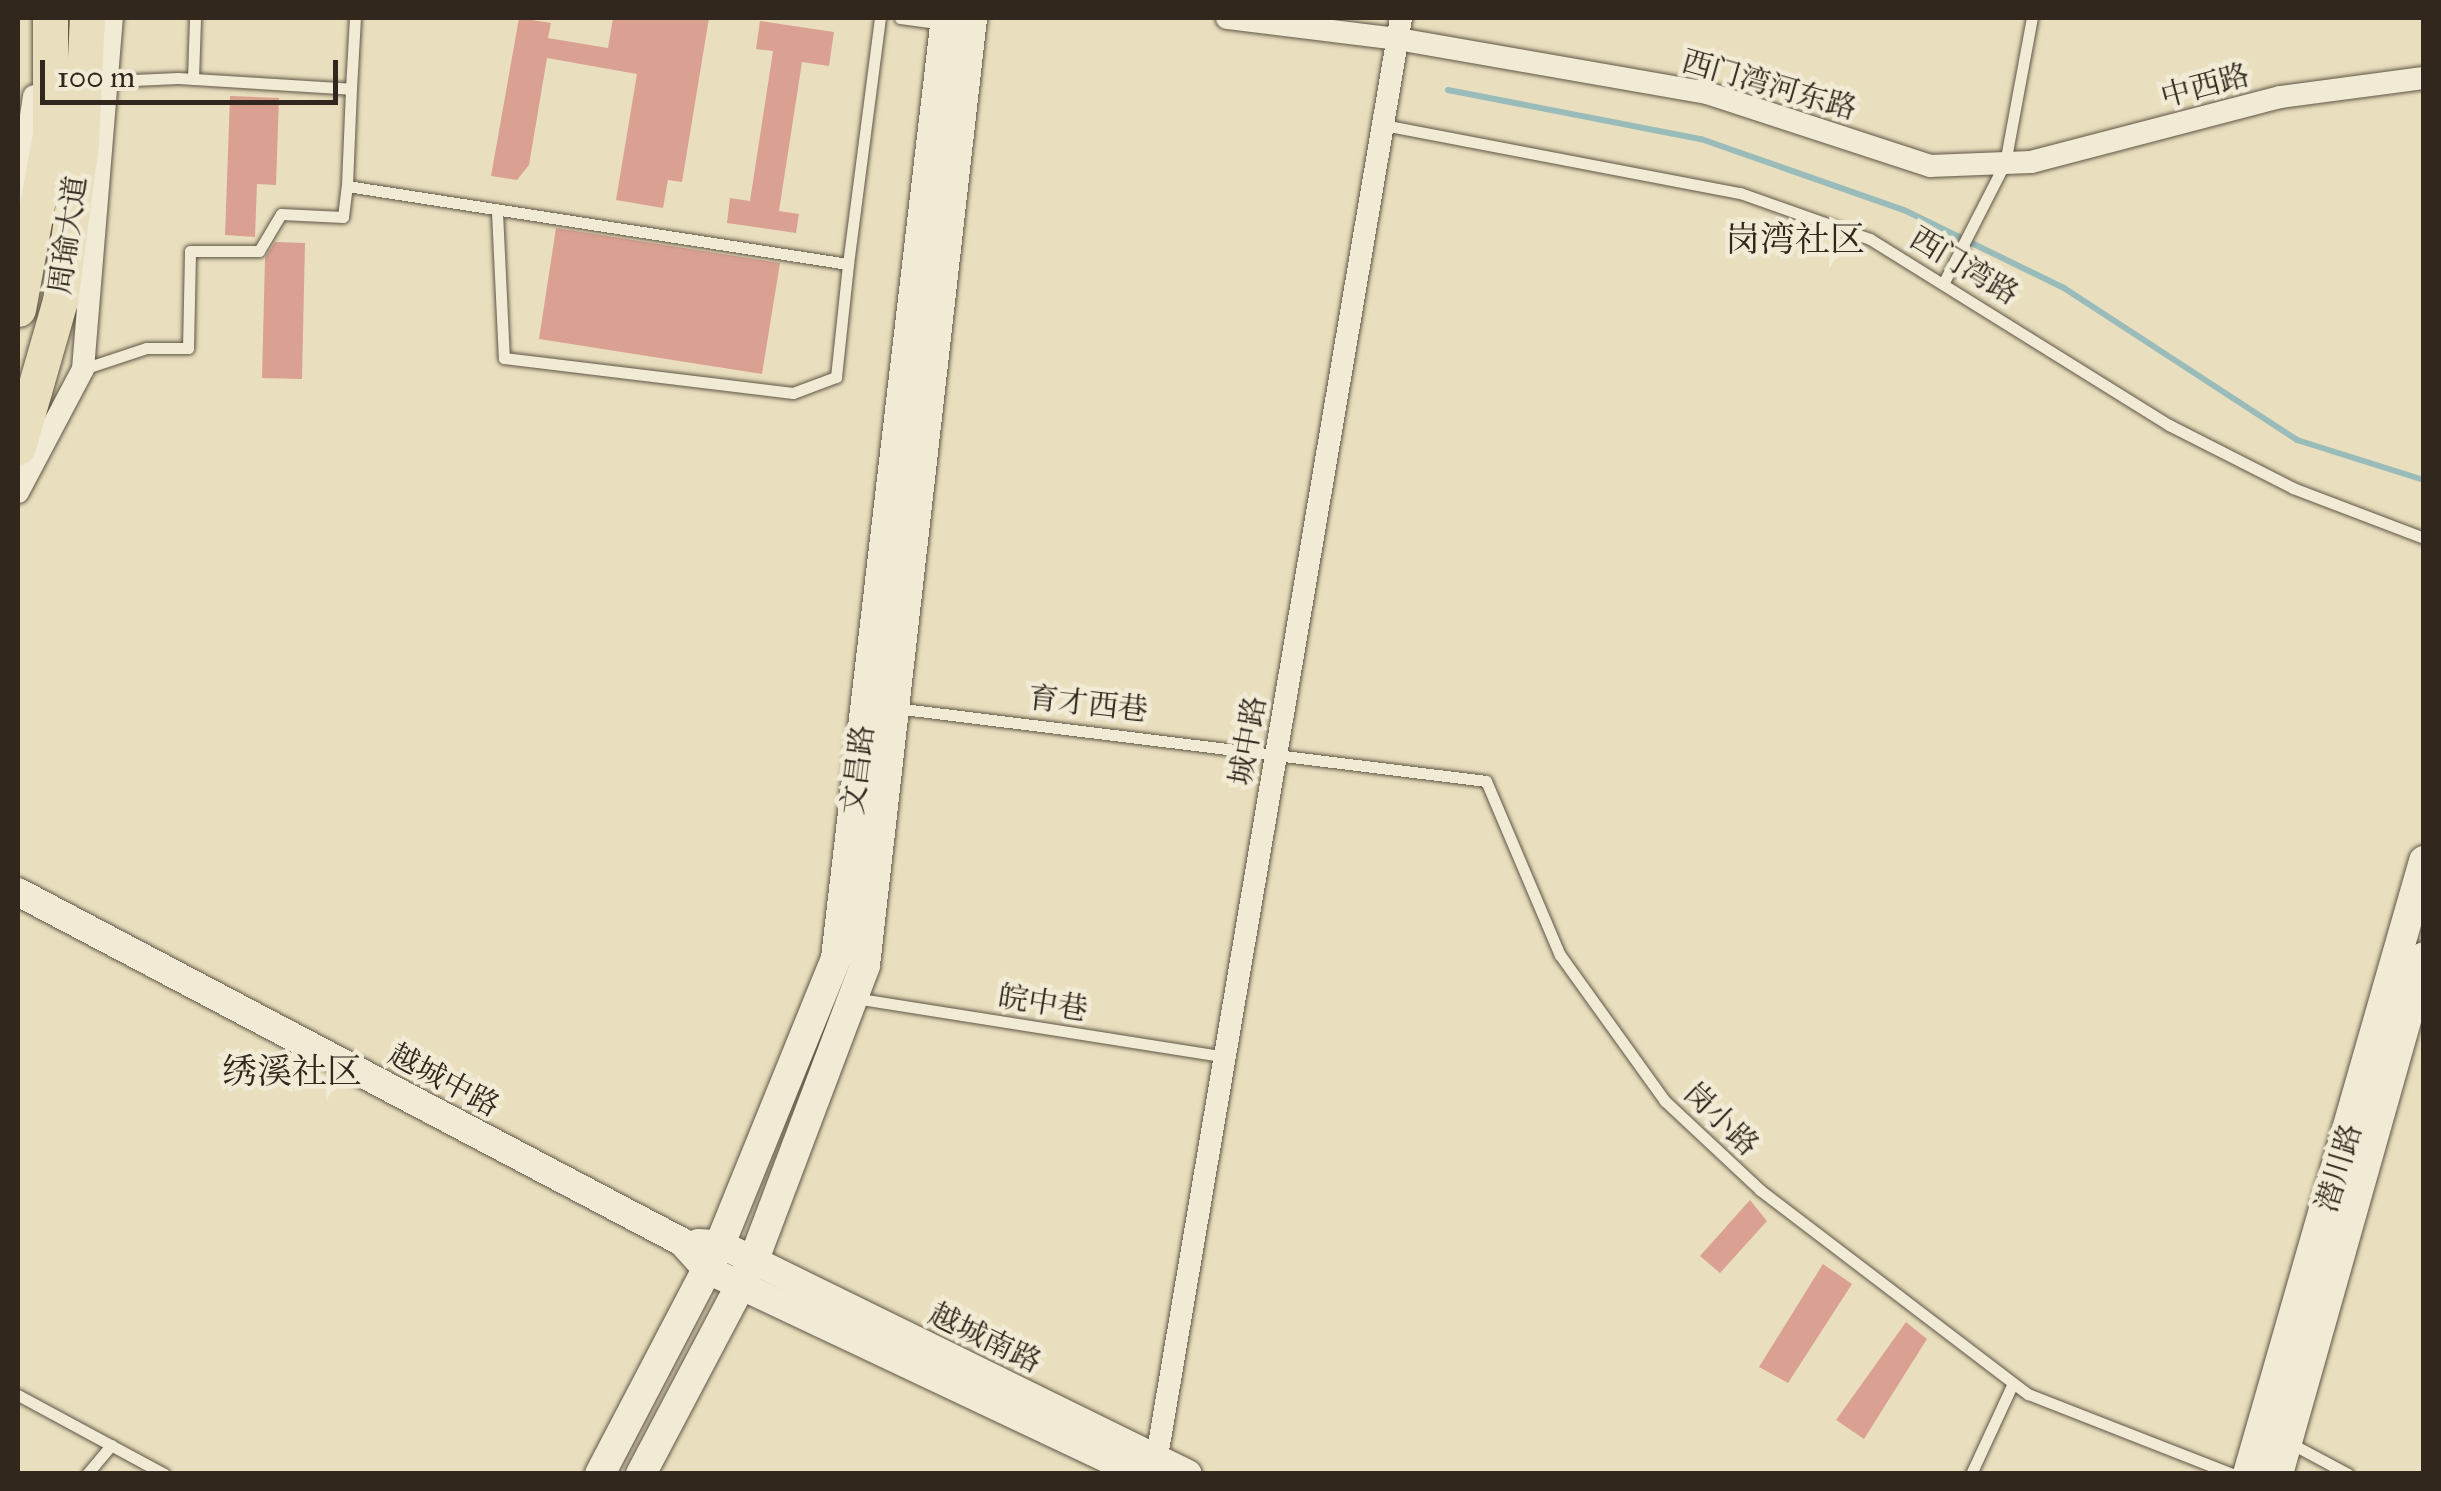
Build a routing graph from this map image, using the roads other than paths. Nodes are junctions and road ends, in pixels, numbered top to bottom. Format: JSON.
{"nodes":[{"id":1,"x":36,"y":18,"type":"edge"},
{"id":2,"x":50,"y":18,"type":"edge"},
{"id":3,"x":86,"y":18,"type":"edge"},
{"id":4,"x":112,"y":18,"type":"edge"},
{"id":5,"x":196,"y":18,"type":"edge"},
{"id":6,"x":355,"y":18,"type":"edge"},
{"id":7,"x":880,"y":18,"type":"edge"},
{"id":8,"x":900,"y":18,"type":"edge"},
{"id":9,"x":1227,"y":18,"type":"edge"},
{"id":10,"x":2032,"y":18,"type":"edge"},
{"id":11,"x":954,"y":20,"type":"edge"},
{"id":12,"x":1400,"y":28,"type":"edge"},
{"id":13,"x":2424,"y":78,"type":"edge"},
{"id":14,"x":193,"y":79,"type":"junction"},
{"id":15,"x":111,"y":81,"type":"junction"},
{"id":16,"x":351,"y":89,"type":"junction"},
{"id":17,"x":1383,"y":125,"type":"junction"},
{"id":18,"x":2005,"y":163,"type":"junction"},
{"id":19,"x":347,"y":186,"type":"junction"},
{"id":20,"x":18,"y":202,"type":"edge"},
{"id":21,"x":497,"y":212,"type":"junction"},
{"id":22,"x":848,"y":264,"type":"junction"},
{"id":23,"x":1944,"y":282,"type":"junction"},
{"id":24,"x":18,"y":309,"type":"edge"},
{"id":25,"x":82,"y":369,"type":"junction"},
{"id":26,"x":18,"y":447,"type":"edge"},
{"id":27,"x":18,"y":492,"type":"edge"},
{"id":28,"x":2424,"y":538,"type":"edge"},
{"id":29,"x":894,"y":708,"type":"junction"},
{"id":30,"x":1277,"y":750,"type":"junction"},
{"id":31,"x":2424,"y":862,"type":"edge"},
{"id":32,"x":18,"y":892,"type":"edge"},
{"id":33,"x":2424,"y":957,"type":"edge"},
{"id":34,"x":852,"y":998,"type":"junction"},
{"id":35,"x":1225,"y":1057,"type":"junction"},
{"id":36,"x":713,"y":1256,"type":"junction"},
{"id":37,"x":747,"y":1274,"type":"junction"},
{"id":38,"x":2013,"y":1383,"type":"junction"},
{"id":39,"x":18,"y":1394,"type":"edge"},
{"id":40,"x":2287,"y":1442,"type":"junction"},
{"id":41,"x":111,"y":1445,"type":"junction"},
{"id":42,"x":1150,"y":1468,"type":"edge"},
{"id":43,"x":87,"y":1474,"type":"edge"},
{"id":44,"x":164,"y":1474,"type":"edge"},
{"id":45,"x":600,"y":1474,"type":"edge"},
{"id":46,"x":641,"y":1474,"type":"edge"},
{"id":47,"x":1188,"y":1474,"type":"edge"},
{"id":48,"x":1971,"y":1474,"type":"edge"},
{"id":49,"x":2232,"y":1474,"type":"edge"},
{"id":50,"x":2248,"y":1474,"type":"edge"},
{"id":51,"x":2278,"y":1474,"type":"edge"},
{"id":52,"x":2348,"y":1474,"type":"edge"}],
"edges":[{"from":1,"to":20,"type":"street"},
{"from":2,"to":24,"type":"main road","name":"周瑜大道"},
{"from":3,"to":26,"type":"main road","name":"周瑜大道"},
{"from":4,"to":15,"type":"street"},
{"from":5,"to":14,"type":"lane"},
{"from":6,"to":16,"type":"lane"},
{"from":7,"to":22,"type":"lane"},
{"from":8,"to":11,"type":"lane"},
{"from":9,"to":12,"type":"street","name":"西门湾河东路"},
{"from":10,"to":18,"type":"lane"},
{"from":11,"to":29,"type":"main road","name":"文昌路"},
{"from":11,"to":36,"type":"main road","name":"文昌路"},
{"from":12,"to":17,"type":"street","name":"城中路"},
{"from":12,"to":18,"type":"street","name":"西门湾河东路"},
{"from":13,"to":18,"type":"street","name":"中西路"},
{"from":14,"to":15,"type":"lane"},
{"from":14,"to":16,"type":"lane"},
{"from":15,"to":25,"type":"street"},
{"from":16,"to":19,"type":"lane"},
{"from":17,"to":23,"type":"lane","name":"西门湾路"},
{"from":17,"to":30,"type":"street","name":"城中路"},
{"from":18,"to":23,"type":"lane"},
{"from":19,"to":21,"type":"lane"},
{"from":19,"to":25,"type":"lane"},
{"from":21,"to":22,"type":"lane"},
{"from":21,"to":22,"type":"lane"},
{"from":23,"to":28,"type":"lane","name":"西门湾路"},
{"from":25,"to":27,"type":"street"},
{"from":29,"to":30,"type":"lane","name":"育才西巷"},
{"from":29,"to":34,"type":"main road","name":"文昌路"},
{"from":30,"to":35,"type":"street","name":"城中路"},
{"from":30,"to":38,"type":"lane","name":"岗小路"},
{"from":31,"to":50,"type":"main road","name":"潜川路"},
{"from":32,"to":36,"type":"street","name":"越城中路"},
{"from":33,"to":40,"type":"main road","name":"潜川路"},
{"from":34,"to":35,"type":"lane","name":"皖中巷"},
{"from":34,"to":37,"type":"main road","name":"文昌路"},
{"from":35,"to":42,"type":"street","name":"城中路"},
{"from":36,"to":37,"type":"street","name":"越城中路"},
{"from":36,"to":45,"type":"main road","name":"文昌路"},
{"from":37,"to":42,"type":"street","name":"越城中路"},
{"from":37,"to":46,"type":"main road","name":"文昌路"},
{"from":38,"to":48,"type":"lane"},
{"from":38,"to":49,"type":"lane","name":"岗小路"},
{"from":39,"to":41,"type":"lane"},
{"from":40,"to":51,"type":"main road","name":"潜川路"},
{"from":40,"to":52,"type":"lane"},
{"from":41,"to":43,"type":"lane"},
{"from":41,"to":44,"type":"lane"},
{"from":42,"to":47,"type":"street"}]}
